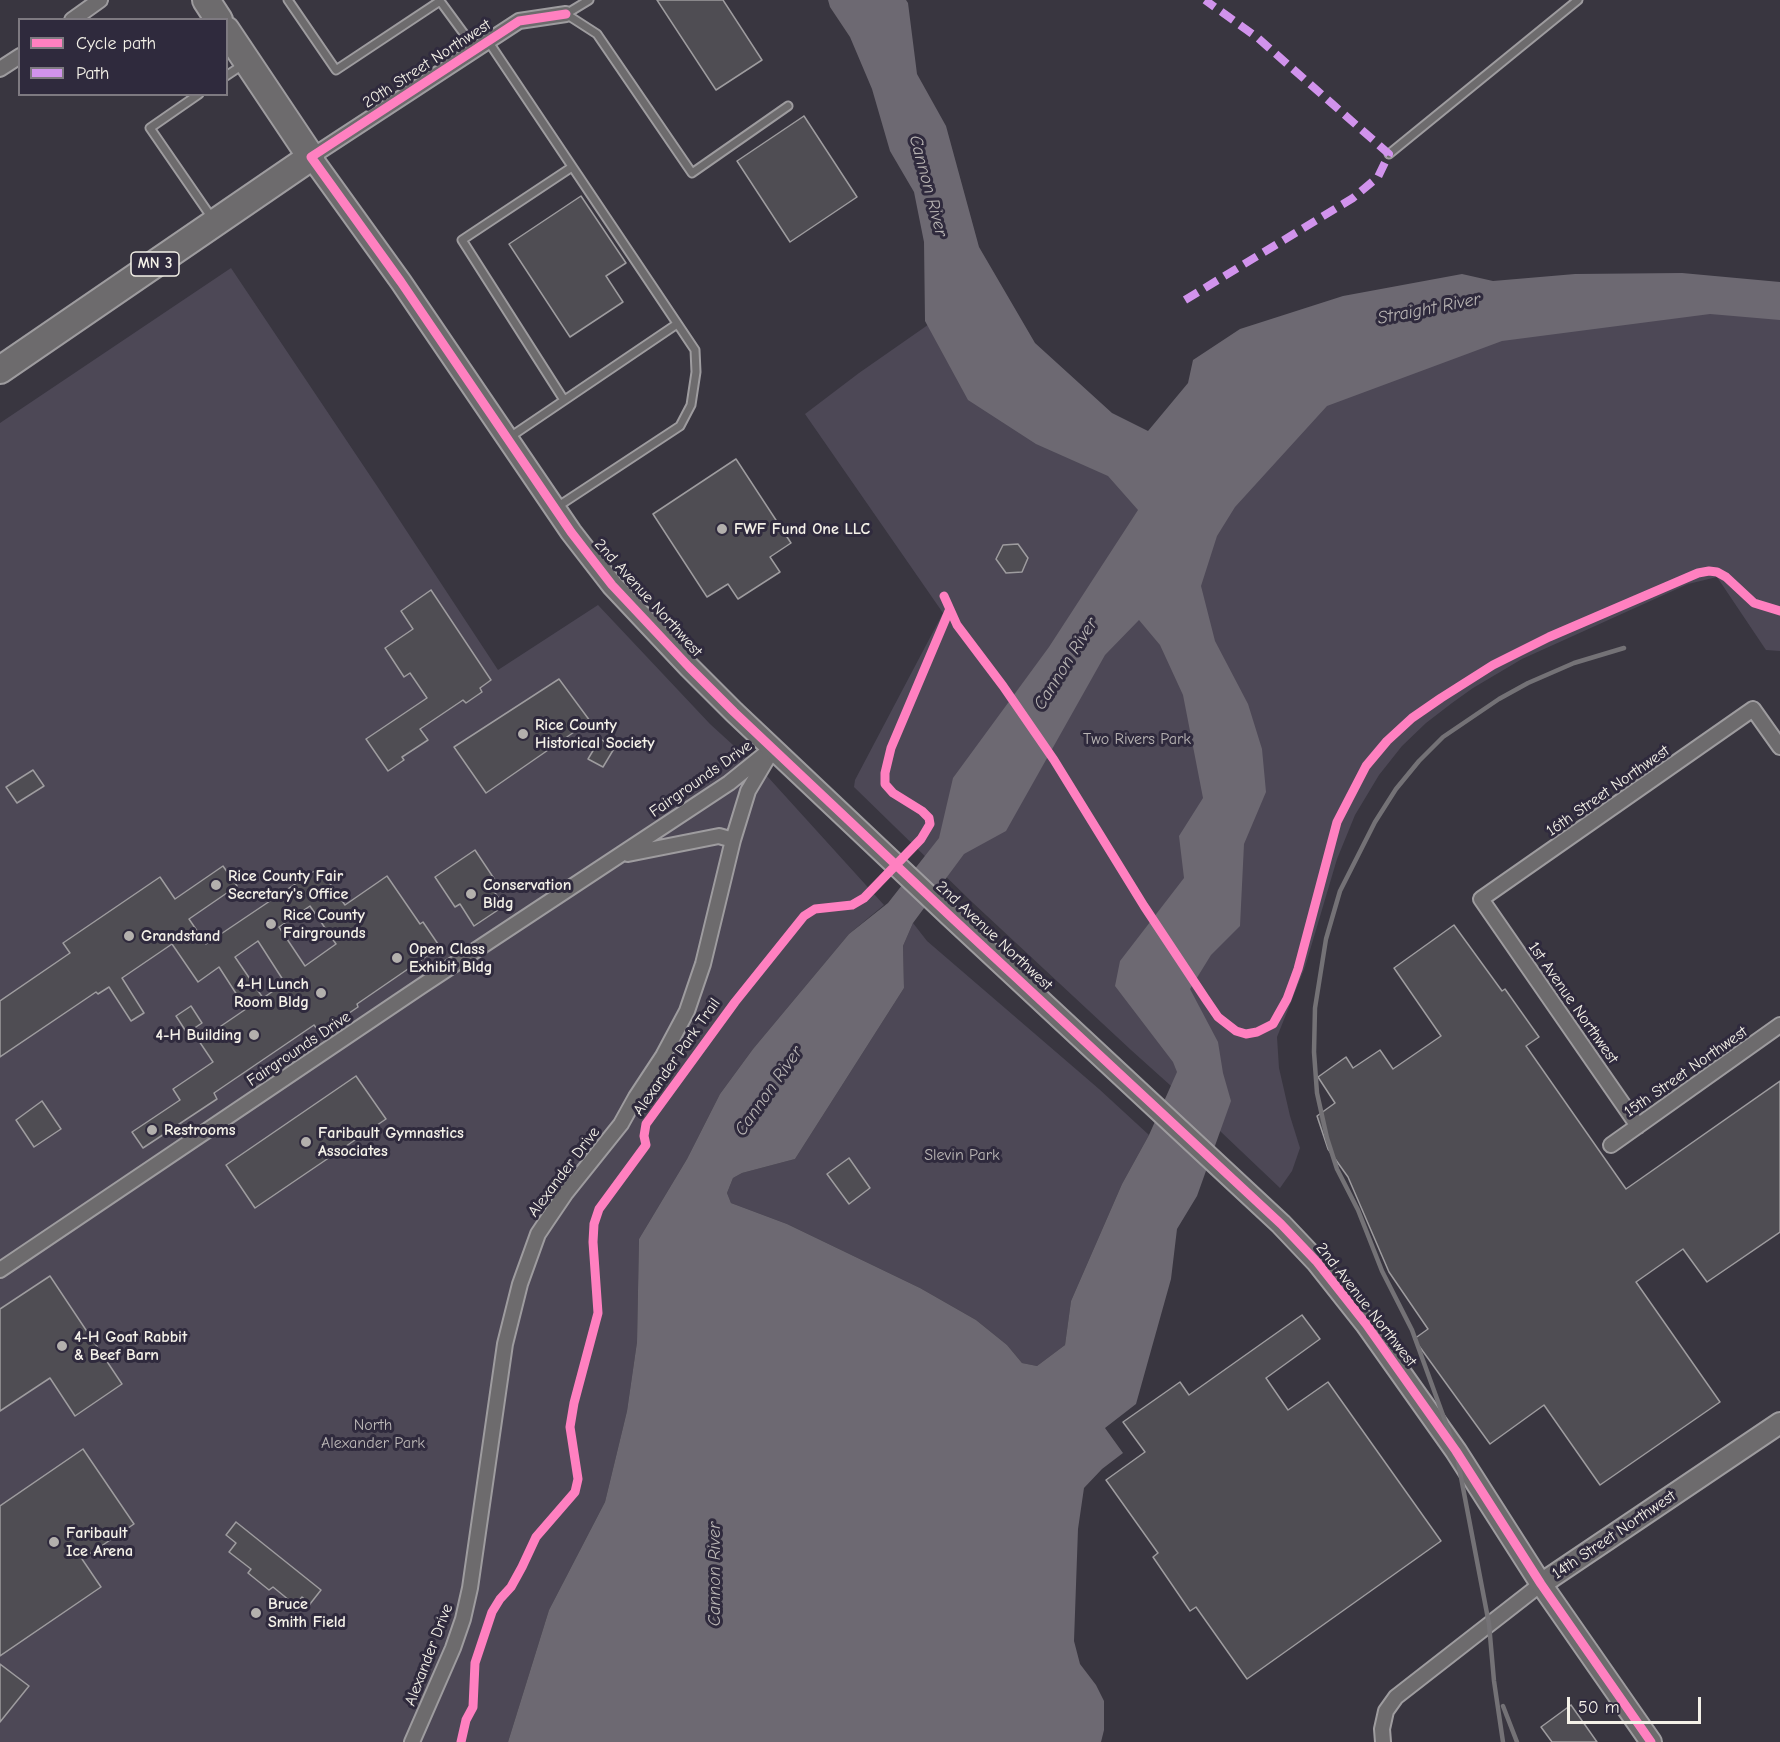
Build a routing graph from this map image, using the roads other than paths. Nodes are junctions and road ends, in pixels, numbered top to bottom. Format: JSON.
{"nodes":[{"id":1,"x":100,"y":0,"type":"edge"},
{"id":2,"x":206,"y":0,"type":"edge"},
{"id":3,"x":288,"y":0,"type":"edge"},
{"id":4,"x":589,"y":0,"type":"edge"},
{"id":5,"x":1578,"y":0,"type":"edge"},
{"id":6,"x":566,"y":14,"type":"junction"},
{"id":7,"x":75,"y":18,"type":"edge"},
{"id":8,"x":218,"y":18,"type":"edge"},
{"id":9,"x":228,"y":33,"type":"edge"},
{"id":10,"x":488,"y":41,"type":"junction"},
{"id":11,"x":476,"y":50,"type":"junction"},
{"id":12,"x":18,"y":57,"type":"edge"},
{"id":13,"x":248,"y":62,"type":"junction"},
{"id":14,"x":0,"y":69,"type":"edge"},
{"id":15,"x":228,"y":75,"type":"edge"},
{"id":16,"x":197,"y":96,"type":"edge"},
{"id":17,"x":788,"y":106,"type":"dead end"},
{"id":18,"x":1389,"y":154,"type":"dead end"},
{"id":19,"x":311,"y":157,"type":"junction"},
{"id":20,"x":572,"y":167,"type":"junction"},
{"id":21,"x":216,"y":222,"type":"junction"},
{"id":22,"x":677,"y":324,"type":"junction"},
{"id":23,"x":0,"y":370,"type":"edge"},
{"id":24,"x":564,"y":400,"type":"junction"},
{"id":25,"x":507,"y":439,"type":"junction"},
{"id":26,"x":555,"y":508,"type":"junction"},
{"id":27,"x":774,"y":747,"type":"junction"},
{"id":28,"x":1780,"y":747,"type":"edge"},
{"id":29,"x":733,"y":840,"type":"junction"},
{"id":30,"x":617,"y":857,"type":"junction"},
{"id":31,"x":1481,"y":899,"type":"joint"},
{"id":32,"x":1780,"y":1025,"type":"edge"},
{"id":33,"x":1638,"y":1126,"type":"junction"},
{"id":34,"x":1611,"y":1145,"type":"dead end"},
{"id":35,"x":0,"y":1270,"type":"edge"},
{"id":36,"x":1780,"y":1423,"type":"edge"},
{"id":37,"x":1541,"y":1584,"type":"junction"},
{"id":38,"x":1383,"y":1736,"type":"edge"},
{"id":39,"x":412,"y":1742,"type":"edge"},
{"id":40,"x":1651,"y":1742,"type":"edge"}],
"edges":[{"from":1,"to":7,"type":"street"},
{"from":2,"to":8,"type":"highway"},
{"from":3,"to":11,"type":"lane"},
{"from":4,"to":6,"type":"lane"},
{"from":5,"to":18,"type":"lane"},
{"from":6,"to":10,"type":"street","name":"20th Street Northwest"},
{"from":6,"to":17,"type":"lane"},
{"from":9,"to":13,"type":"highway","name":"2nd Avenue Northwest"},
{"from":10,"to":11,"type":"street","name":"20th Street Northwest"},
{"from":10,"to":20,"type":"lane"},
{"from":11,"to":19,"type":"street","name":"20th Street Northwest"},
{"from":12,"to":14,"type":"street"},
{"from":13,"to":15,"type":"lane"},
{"from":13,"to":19,"type":"highway","name":"2nd Avenue Northwest"},
{"from":16,"to":21,"type":"lane"},
{"from":19,"to":21,"type":"highway","name":"20th Street Northwest","number":"MN 3"},
{"from":19,"to":25,"type":"street","name":"2nd Avenue Northwest"},
{"from":20,"to":22,"type":"lane"},
{"from":20,"to":24,"type":"lane"},
{"from":21,"to":23,"type":"highway","name":"20th Street Northwest","number":"MN 3"},
{"from":22,"to":24,"type":"lane"},
{"from":22,"to":26,"type":"lane"},
{"from":24,"to":25,"type":"lane"},
{"from":25,"to":26,"type":"street","name":"2nd Avenue Northwest"},
{"from":26,"to":27,"type":"street","name":"2nd Avenue Northwest"},
{"from":27,"to":29,"type":"street","name":"Alexander Drive"},
{"from":27,"to":30,"type":"street","name":"Fairgrounds Drive"},
{"from":27,"to":37,"type":"street","name":"2nd Avenue Northwest"},
{"from":28,"to":31,"type":"street","name":"16th Street Northwest"},
{"from":29,"to":30,"type":"street","name":"Fairgrounds Drive"},
{"from":29,"to":39,"type":"street","name":"Alexander Drive"},
{"from":30,"to":35,"type":"street","name":"Fairgrounds Drive"},
{"from":31,"to":33,"type":"street","name":"1st Avenue Northwest"},
{"from":32,"to":33,"type":"street","name":"15th Street Northwest"},
{"from":33,"to":34,"type":"street","name":"15th Street Northwest"},
{"from":36,"to":37,"type":"street","name":"14th Street Northwest"},
{"from":37,"to":38,"type":"street","name":"14th Street Northwest"},
{"from":37,"to":40,"type":"street","name":"2nd Avenue Northwest"}]}
